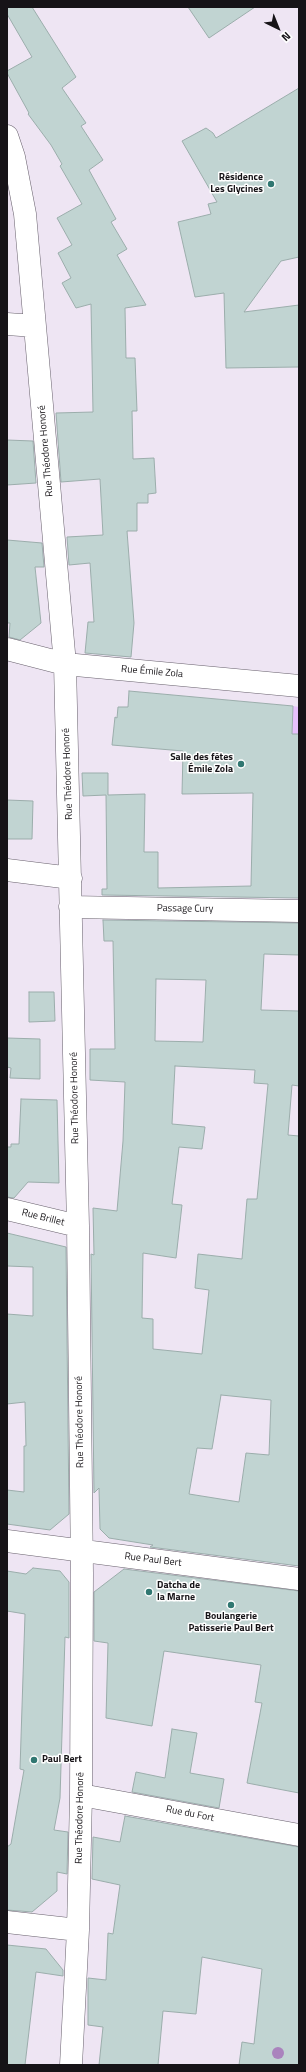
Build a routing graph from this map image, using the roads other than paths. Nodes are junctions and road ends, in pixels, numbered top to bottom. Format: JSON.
{"nodes":[{"id":1,"x":7,"y":136,"type":"edge"},
{"id":2,"x":7,"y":324,"type":"edge"},
{"id":3,"x":35,"y":326,"type":"junction"},
{"id":4,"x":7,"y":649,"type":"edge"},
{"id":5,"x":65,"y":664,"type":"junction"},
{"id":6,"x":299,"y":686,"type":"edge"},
{"id":7,"x":7,"y":870,"type":"edge"},
{"id":8,"x":71,"y":878,"type":"junction"},
{"id":9,"x":70,"y":907,"type":"junction"},
{"id":10,"x":299,"y":911,"type":"edge"},
{"id":11,"x":7,"y":1209,"type":"edge"},
{"id":12,"x":78,"y":1226,"type":"junction"},
{"id":13,"x":7,"y":1540,"type":"edge"},
{"id":14,"x":81,"y":1550,"type":"junction"},
{"id":15,"x":299,"y":1579,"type":"edge"},
{"id":16,"x":81,"y":1795,"type":"junction"},
{"id":17,"x":299,"y":1835,"type":"edge"},
{"id":18,"x":7,"y":1922,"type":"edge"},
{"id":19,"x":78,"y":1930,"type":"junction"},
{"id":20,"x":71,"y":2065,"type":"edge"}],
"edges":[{"from":1,"to":3,"type":"street","name":"Rue Théodore Honoré"},
{"from":2,"to":3,"type":"street"},
{"from":3,"to":5,"type":"street","name":"Rue Théodore Honoré"},
{"from":4,"to":5,"type":"street","name":"Rue Émile Zola"},
{"from":5,"to":6,"type":"street","name":"Rue Émile Zola"},
{"from":5,"to":8,"type":"street","name":"Rue Théodore Honoré"},
{"from":7,"to":8,"type":"street"},
{"from":8,"to":9,"type":"street","name":"Rue Théodore Honoré"},
{"from":9,"to":10,"type":"street","name":"Passage Cury"},
{"from":9,"to":12,"type":"street","name":"Rue Théodore Honoré"},
{"from":11,"to":12,"type":"street","name":"Rue Brillet"},
{"from":12,"to":14,"type":"street","name":"Rue Théodore Honoré"},
{"from":13,"to":14,"type":"street","name":"Rue Paul Bert"},
{"from":14,"to":15,"type":"street","name":"Rue Paul Bert"},
{"from":14,"to":16,"type":"street","name":"Rue Théodore Honoré"},
{"from":16,"to":17,"type":"street","name":"Rue du Fort"},
{"from":16,"to":19,"type":"street","name":"Rue Théodore Honoré"},
{"from":18,"to":19,"type":"street"},
{"from":19,"to":20,"type":"street","name":"Rue Théodore Honoré"}]}
